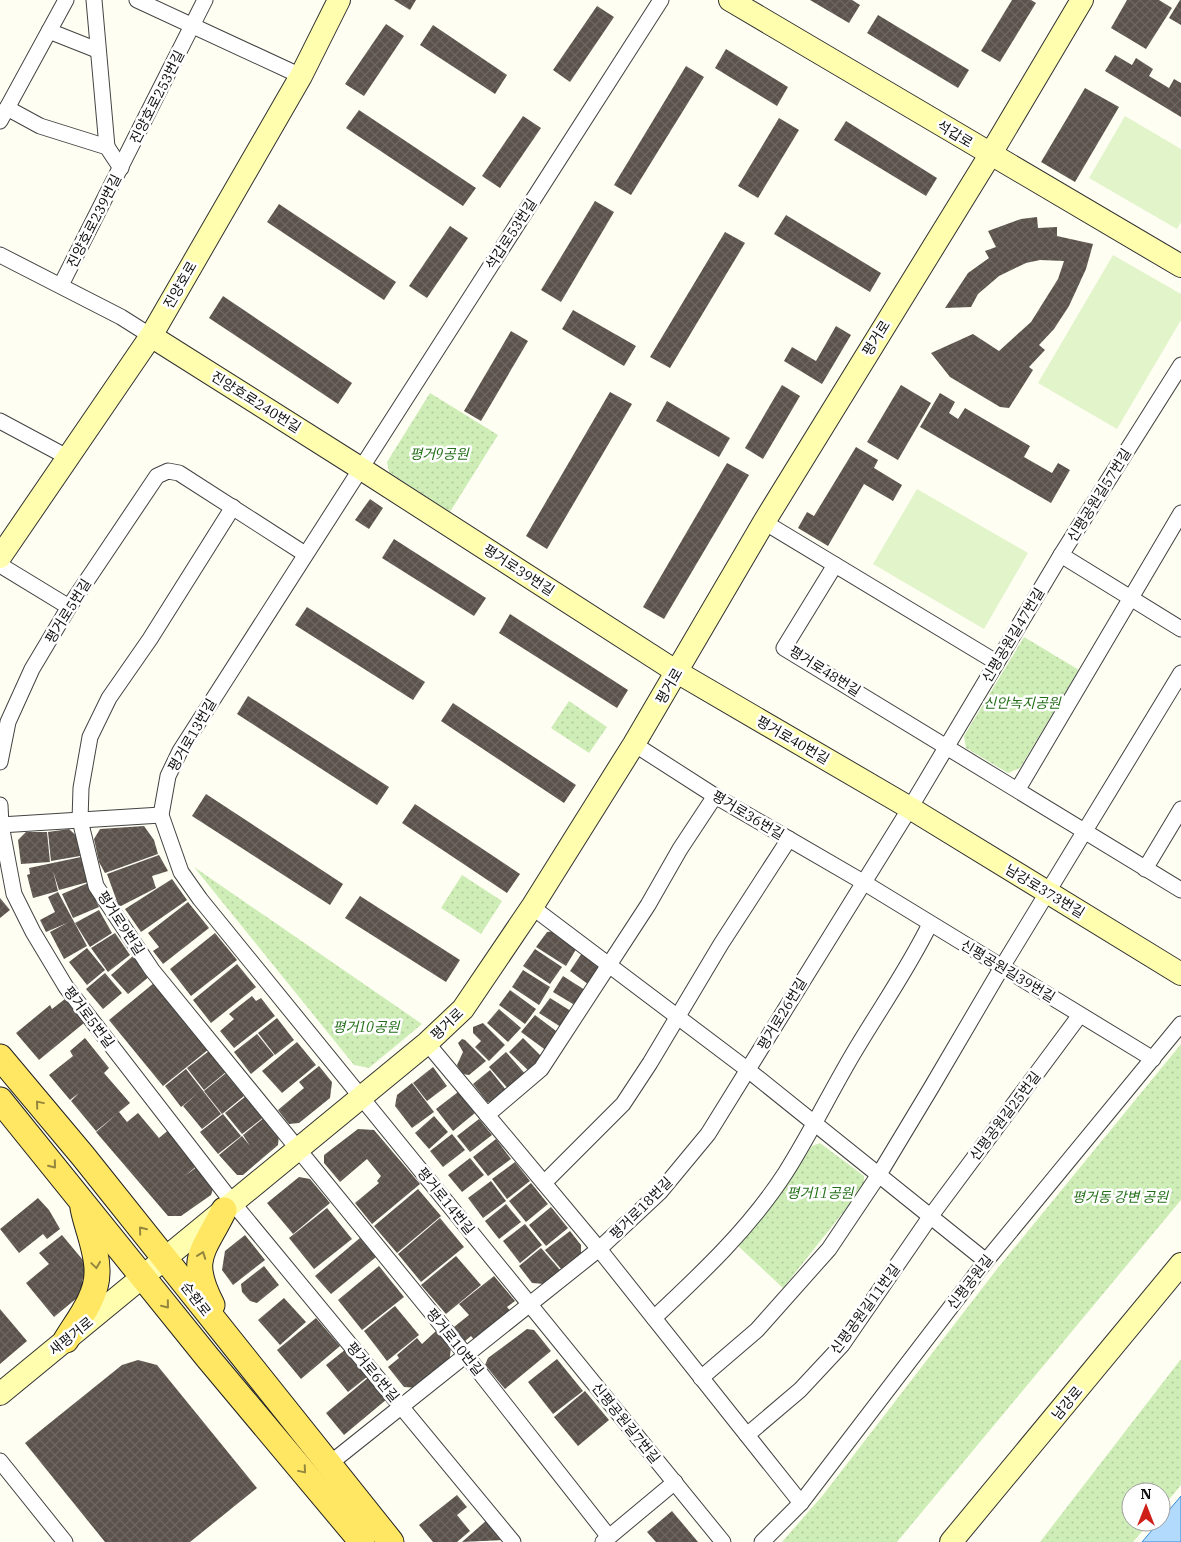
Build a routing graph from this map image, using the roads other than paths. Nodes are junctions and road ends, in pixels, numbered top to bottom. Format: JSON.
{"nodes":[{"id":1,"x":66,"y":0,"type":"edge"},
{"id":2,"x":94,"y":0,"type":"edge"},
{"id":3,"x":137,"y":0,"type":"edge"},
{"id":4,"x":205,"y":0,"type":"edge"},
{"id":5,"x":339,"y":0,"type":"edge"},
{"id":6,"x":662,"y":0,"type":"edge"},
{"id":7,"x":730,"y":0,"type":"edge"},
{"id":8,"x":1082,"y":0,"type":"edge"},
{"id":9,"x":192,"y":26,"type":"junction"},
{"id":10,"x":49,"y":31,"type":"junction"},
{"id":11,"x":97,"y":50,"type":"junction"},
{"id":12,"x":301,"y":76,"type":"junction"},
{"id":13,"x":4,"y":115,"type":"edge"},
{"id":14,"x":107,"y":147,"type":"junction"},
{"id":15,"x":990,"y":155,"type":"junction"},
{"id":16,"x":121,"y":168,"type":"junction"},
{"id":17,"x":0,"y":255,"type":"edge"},
{"id":18,"x":1181,"y":266,"type":"edge"},
{"id":19,"x":61,"y":285,"type":"junction"},
{"id":20,"x":151,"y":336,"type":"junction"},
{"id":21,"x":1180,"y":368,"type":"edge"},
{"id":22,"x":0,"y":421,"type":"edge"},
{"id":23,"x":69,"y":458,"type":"junction"},
{"id":24,"x":360,"y":468,"type":"junction"},
{"id":25,"x":233,"y":507,"type":"junction"},
{"id":26,"x":1181,"y":513,"type":"edge"},
{"id":27,"x":764,"y":522,"type":"junction"},
{"id":28,"x":305,"y":554,"type":"junction"},
{"id":29,"x":1061,"y":555,"type":"junction"},
{"id":30,"x":0,"y":557,"type":"edge"},
{"id":31,"x":0,"y":565,"type":"edge"},
{"id":32,"x":835,"y":565,"type":"junction"},
{"id":33,"x":1131,"y":598,"type":"junction"},
{"id":34,"x":69,"y":607,"type":"junction"},
{"id":35,"x":1181,"y":629,"type":"edge"},
{"id":36,"x":996,"y":662,"type":"junction"},
{"id":37,"x":677,"y":672,"type":"junction"},
{"id":38,"x":1181,"y":673,"type":"edge"},
{"id":39,"x":634,"y":744,"type":"junction"},
{"id":40,"x":946,"y":745,"type":"junction"},
{"id":41,"x":0,"y":762,"type":"edge"},
{"id":42,"x":1018,"y":789,"type":"junction"},
{"id":43,"x":715,"y":796,"type":"junction"},
{"id":44,"x":0,"y":804,"type":"edge"},
{"id":45,"x":910,"y":808,"type":"junction"},
{"id":46,"x":1181,"y":809,"type":"edge"},
{"id":47,"x":161,"y":815,"type":"junction"},
{"id":48,"x":80,"y":820,"type":"junction"},
{"id":49,"x":0,"y":825,"type":"edge"},
{"id":50,"x":1085,"y":830,"type":"junction"},
{"id":51,"x":789,"y":839,"type":"junction"},
{"id":52,"x":1145,"y":869,"type":"junction"},
{"id":53,"x":863,"y":882,"type":"junction"},
{"id":54,"x":1181,"y":890,"type":"edge"},
{"id":55,"x":1047,"y":893,"type":"junction"},
{"id":56,"x":532,"y":907,"type":"junction"},
{"id":57,"x":930,"y":924,"type":"junction"},
{"id":58,"x":610,"y":966,"type":"junction"},
{"id":59,"x":1002,"y":967,"type":"junction"},
{"id":60,"x":1181,"y":974,"type":"edge"},
{"id":61,"x":1080,"y":1015,"type":"junction"},
{"id":62,"x":677,"y":1016,"type":"junction"},
{"id":63,"x":1181,"y":1024,"type":"edge"},
{"id":64,"x":427,"y":1043,"type":"junction"},
{"id":65,"x":0,"y":1058,"type":"edge"},
{"id":66,"x":1153,"y":1060,"type":"junction"},
{"id":67,"x":748,"y":1070,"type":"junction"},
{"id":68,"x":362,"y":1097,"type":"junction"},
{"id":69,"x":0,"y":1100,"type":"edge"},
{"id":70,"x":487,"y":1115,"type":"junction"},
{"id":71,"x":814,"y":1125,"type":"junction"},
{"id":72,"x":298,"y":1149,"type":"junction"},
{"id":73,"x":878,"y":1176,"type":"junction"},
{"id":74,"x":544,"y":1183,"type":"junction"},
{"id":75,"x":81,"y":1200,"type":"junction"},
{"id":76,"x":228,"y":1207,"type":"junction"},
{"id":77,"x":930,"y":1217,"type":"junction"},
{"id":78,"x":599,"y":1249,"type":"junction"},
{"id":79,"x":164,"y":1258,"type":"junction"},
{"id":80,"x":986,"y":1262,"type":"junction"},
{"id":81,"x":1181,"y":1264,"type":"edge"},
{"id":82,"x":142,"y":1277,"type":"junction"},
{"id":83,"x":530,"y":1304,"type":"junction"},
{"id":84,"x":654,"y":1318,"type":"junction"},
{"id":85,"x":66,"y":1340,"type":"junction"},
{"id":86,"x":228,"y":1340,"type":"junction"},
{"id":87,"x":466,"y":1355,"type":"junction"},
{"id":88,"x":208,"y":1358,"type":"junction"},
{"id":89,"x":701,"y":1378,"type":"junction"},
{"id":90,"x":0,"y":1394,"type":"edge"},
{"id":91,"x":402,"y":1406,"type":"junction"},
{"id":92,"x":747,"y":1435,"type":"junction"},
{"id":93,"x":338,"y":1457,"type":"junction"},
{"id":94,"x":0,"y":1460,"type":"edge"},
{"id":95,"x":675,"y":1482,"type":"junction"},
{"id":96,"x":801,"y":1503,"type":"junction"},
{"id":97,"x":606,"y":1539,"type":"edge"},
{"id":98,"x":65,"y":1542,"type":"edge"},
{"id":99,"x":340,"y":1542,"type":"edge"},
{"id":100,"x":362,"y":1542,"type":"edge"},
{"id":101,"x":391,"y":1542,"type":"edge"},
{"id":102,"x":407,"y":1542,"type":"edge"},
{"id":103,"x":513,"y":1542,"type":"edge"},
{"id":104,"x":723,"y":1542,"type":"edge"},
{"id":105,"x":762,"y":1542,"type":"edge"},
{"id":106,"x":951,"y":1542,"type":"edge"}],
"edges":[{"from":1,"to":10,"type":"street"},
{"from":2,"to":11,"type":"street","name":"진양호로253번길"},
{"from":3,"to":9,"type":"street"},
{"from":4,"to":9,"type":"street","name":"진양호로253번길"},
{"from":5,"to":12,"type":"street","name":"진양호로"},
{"from":6,"to":24,"type":"street","name":"석갑로53번길"},
{"from":7,"to":15,"type":"street","name":"석갑로"},
{"from":8,"to":15,"type":"street","name":"평거로"},
{"from":9,"to":12,"type":"street"},
{"from":9,"to":16,"type":"street","name":"진양호로253번길"},
{"from":10,"to":11,"type":"street"},
{"from":10,"to":13,"type":"street"},
{"from":11,"to":14,"type":"street","name":"진양호로253번길"},
{"from":12,"to":20,"type":"street","name":"진양호로"},
{"from":13,"to":14,"type":"street"},
{"from":14,"to":16,"type":"street","name":"진양호로239번길"},
{"from":15,"to":18,"type":"street","name":"석갑로"},
{"from":15,"to":27,"type":"street","name":"평거로"},
{"from":16,"to":19,"type":"street","name":"진양호로239번길"},
{"from":17,"to":19,"type":"street"},
{"from":19,"to":20,"type":"street"},
{"from":20,"to":23,"type":"street","name":"진양호로"},
{"from":20,"to":24,"type":"street","name":"진양호로240번길"},
{"from":21,"to":29,"type":"street","name":"신평공원길57번길"},
{"from":22,"to":23,"type":"street"},
{"from":23,"to":30,"type":"street","name":"진양호로"},
{"from":24,"to":28,"type":"street","name":"평거로13번길"},
{"from":24,"to":37,"type":"street","name":"평거로39번길"},
{"from":25,"to":28,"type":"street"},
{"from":25,"to":34,"type":"street","name":"평거로5번길"},
{"from":25,"to":48,"type":"street","name":"평거로9번길"},
{"from":26,"to":33,"type":"street"},
{"from":27,"to":32,"type":"street"},
{"from":27,"to":37,"type":"street","name":"평거로"},
{"from":28,"to":47,"type":"street","name":"평거로13번길"},
{"from":29,"to":33,"type":"street","name":"신평공원길57번길"},
{"from":29,"to":36,"type":"street","name":"신평공원길47번길"},
{"from":31,"to":34,"type":"street"},
{"from":32,"to":36,"type":"street"},
{"from":32,"to":40,"type":"street","name":"평거로48번길"},
{"from":33,"to":35,"type":"street","name":"신평공원길57번길"},
{"from":33,"to":42,"type":"street"},
{"from":34,"to":41,"type":"street","name":"평거로5번길"},
{"from":36,"to":40,"type":"street","name":"신평공원길47번길"},
{"from":37,"to":39,"type":"street","name":"평거로"},
{"from":37,"to":45,"type":"street","name":"평거로40번길"},
{"from":38,"to":50,"type":"street"},
{"from":39,"to":43,"type":"street","name":"평거로36번길"},
{"from":39,"to":56,"type":"street","name":"평거로"},
{"from":40,"to":42,"type":"street"},
{"from":40,"to":45,"type":"street","name":"신평공원길47번길"},
{"from":42,"to":50,"type":"street"},
{"from":43,"to":51,"type":"street","name":"평거로36번길"},
{"from":43,"to":58,"type":"street"},
{"from":44,"to":49,"type":"street","name":"평거로5번길"},
{"from":45,"to":53,"type":"street","name":"평거로26번길"},
{"from":45,"to":55,"type":"street","name":"남강로373번길"},
{"from":46,"to":52,"type":"street"},
{"from":47,"to":48,"type":"street"},
{"from":47,"to":68,"type":"street","name":"평거로13번길"},
{"from":48,"to":49,"type":"street"},
{"from":48,"to":72,"type":"street","name":"평거로9번길"},
{"from":49,"to":76,"type":"street","name":"평거로5번길"},
{"from":50,"to":52,"type":"street"},
{"from":50,"to":55,"type":"street"},
{"from":51,"to":53,"type":"street","name":"평거로36번길"},
{"from":51,"to":62,"type":"street"},
{"from":52,"to":54,"type":"street"},
{"from":53,"to":57,"type":"street","name":"신평공원길39번길"},
{"from":53,"to":67,"type":"street","name":"평거로26번길"},
{"from":55,"to":59,"type":"street"},
{"from":55,"to":60,"type":"street","name":"남강로373번길"},
{"from":56,"to":58,"type":"street"},
{"from":56,"to":64,"type":"street","name":"평거로"},
{"from":57,"to":59,"type":"street","name":"신평공원길39번길"},
{"from":57,"to":71,"type":"street"},
{"from":58,"to":62,"type":"street"},
{"from":58,"to":70,"type":"street"},
{"from":59,"to":61,"type":"street","name":"신평공원길39번길"},
{"from":59,"to":73,"type":"street"},
{"from":61,"to":66,"type":"street","name":"신평공원길39번길"},
{"from":61,"to":77,"type":"street","name":"신평공원길25번길"},
{"from":62,"to":67,"type":"street"},
{"from":62,"to":74,"type":"street"},
{"from":63,"to":66,"type":"street","name":"신평공원길"},
{"from":64,"to":68,"type":"street","name":"평거로"},
{"from":64,"to":70,"type":"street","name":"평거로18번길"},
{"from":79,"to":65,"type":"main road","name":"순환로","one_way":true},
{"from":66,"to":80,"type":"street","name":"신평공원길"},
{"from":67,"to":71,"type":"street"},
{"from":67,"to":78,"type":"street","name":"평거로18번길"},
{"from":68,"to":72,"type":"street","name":"평거로"},
{"from":68,"to":83,"type":"street","name":"평거로14번길"},
{"from":69,"to":75,"type":"main road","name":"순환로","one_way":true},
{"from":70,"to":74,"type":"street","name":"평거로18번길"},
{"from":71,"to":73,"type":"street"},
{"from":71,"to":84,"type":"street"},
{"from":72,"to":76,"type":"street","name":"평거로"},
{"from":72,"to":87,"type":"street","name":"평거로10번길"},
{"from":73,"to":77,"type":"street"},
{"from":73,"to":89,"type":"street"},
{"from":74,"to":78,"type":"street","name":"평거로18번길"},
{"from":75,"to":82,"type":"main road","name":"순환로"},
{"from":75,"to":85,"type":"main road","one_way":true},
{"from":76,"to":79,"type":"street","name":"평거로"},
{"from":86,"to":76,"type":"main road","one_way":true},
{"from":76,"to":91,"type":"street","name":"평거로6번길"},
{"from":77,"to":80,"type":"street"},
{"from":77,"to":92,"type":"street","name":"신평공원길11번길"},
{"from":78,"to":83,"type":"street"},
{"from":78,"to":84,"type":"street"},
{"from":79,"to":82,"type":"street","name":"평거로"},
{"from":79,"to":86,"type":"main road","name":"순환로"},
{"from":80,"to":96,"type":"street","name":"신평공원길"},
{"from":81,"to":106,"type":"street","name":"남강로"},
{"from":82,"to":85,"type":"street","name":"새평거로"},
{"from":82,"to":88,"type":"main road","name":"순환로","one_way":true},
{"from":83,"to":87,"type":"street"},
{"from":83,"to":95,"type":"street","name":"신평공원길7번길"},
{"from":84,"to":89,"type":"street"},
{"from":85,"to":90,"type":"street","name":"새평거로"},
{"from":86,"to":93,"type":"main road"},
{"from":86,"to":101,"type":"main road","name":"순환로"},
{"from":87,"to":91,"type":"street"},
{"from":87,"to":97,"type":"street","name":"평거로10번길"},
{"from":88,"to":99,"type":"main road"},
{"from":88,"to":100,"type":"main road","name":"순환로","one_way":true},
{"from":89,"to":92,"type":"street"},
{"from":91,"to":93,"type":"street"},
{"from":91,"to":103,"type":"street","name":"평거로6번길"},
{"from":92,"to":96,"type":"street"},
{"from":93,"to":102,"type":"main road"},
{"from":94,"to":98,"type":"street"},
{"from":95,"to":97,"type":"street"},
{"from":95,"to":104,"type":"street","name":"신평공원길7번길"},
{"from":96,"to":105,"type":"street","name":"신평공원길"}]}
